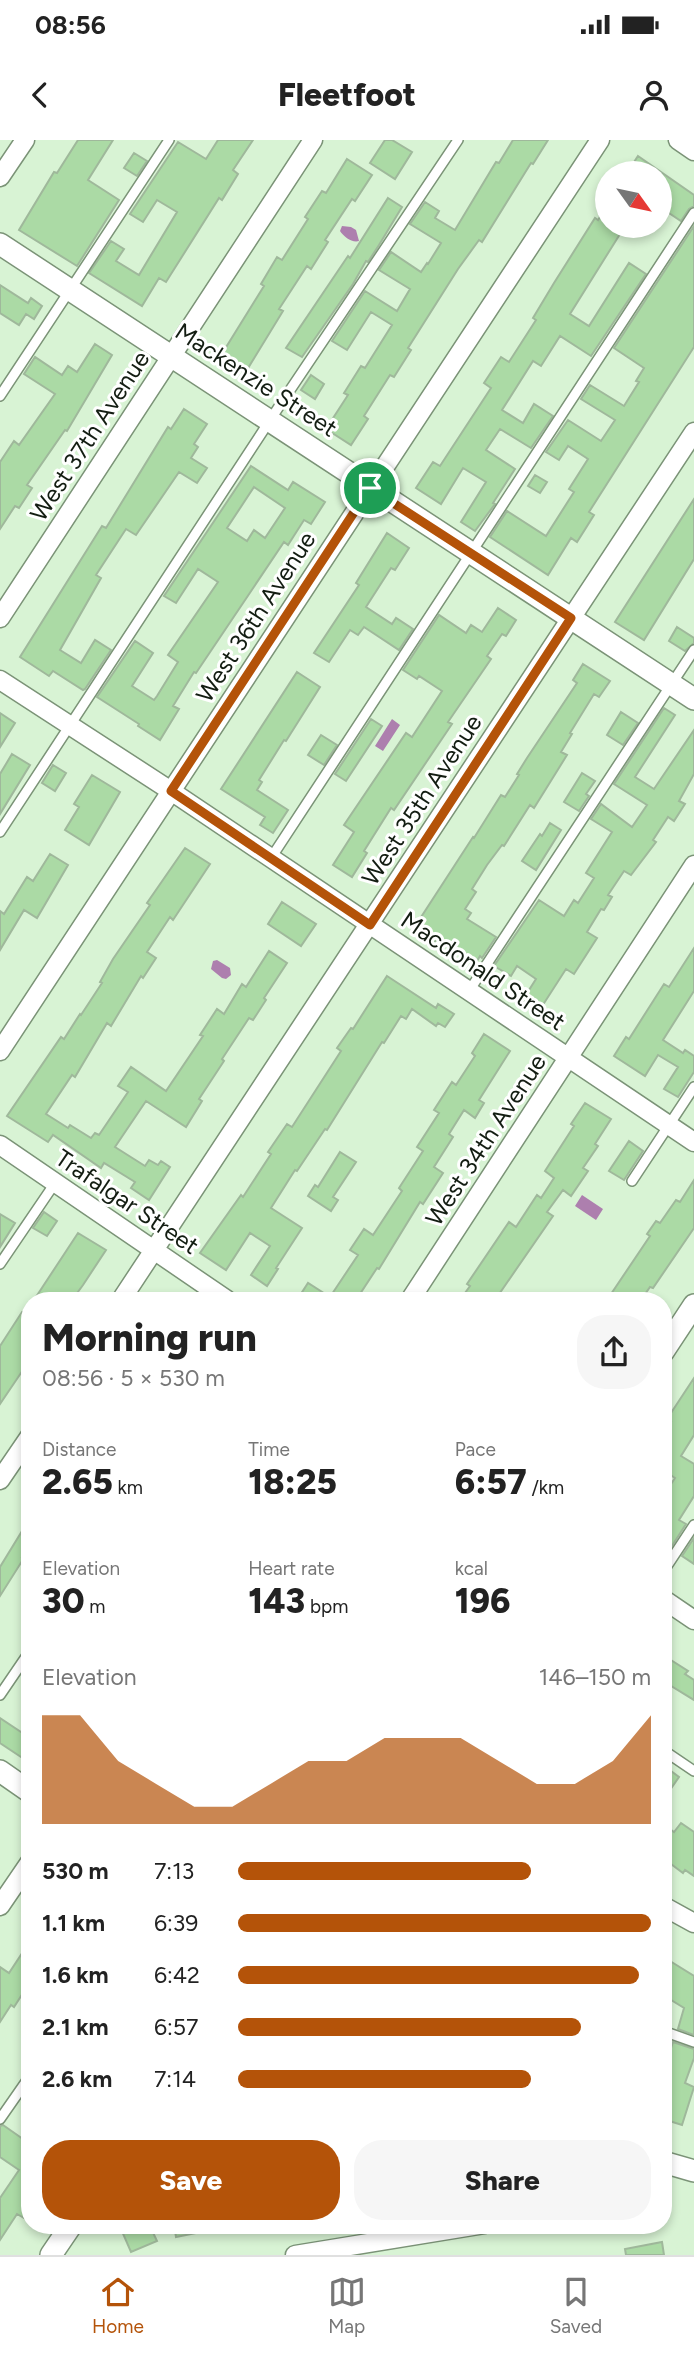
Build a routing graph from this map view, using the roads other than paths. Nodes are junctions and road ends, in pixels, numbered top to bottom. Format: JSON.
{"nodes":[{"id":1,"x":25,"y":140,"type":"edge"},
{"id":2,"x":169,"y":140,"type":"edge"},
{"id":3,"x":313,"y":140,"type":"edge"},
{"id":4,"x":457,"y":140,"type":"edge"},
{"id":5,"x":600,"y":140,"type":"edge"},
{"id":6,"x":678,"y":140,"type":"edge"},
{"id":7,"x":694,"y":150,"type":"edge"},
{"id":8,"x":0,"y":177,"type":"edge"},
{"id":9,"x":694,"y":213,"type":"edge"},
{"id":10,"x":0,"y":244,"type":"edge"},
{"id":11,"x":71,"y":289,"type":"junction"},
{"id":12,"x":172,"y":356,"type":"junction"},
{"id":13,"x":0,"y":396,"type":"edge"},
{"id":14,"x":270,"y":420,"type":"junction"},
{"id":15,"x":694,"y":432,"type":"edge"},
{"id":16,"x":370,"y":488,"type":"junction"},
{"id":17,"x":472,"y":553,"type":"junction"},
{"id":18,"x":0,"y":618,"type":"edge"},
{"id":19,"x":571,"y":618,"type":"junction"},
{"id":20,"x":694,"y":650,"type":"edge"},
{"id":21,"x":0,"y":680,"type":"edge"},
{"id":22,"x":671,"y":684,"type":"junction"},
{"id":23,"x":694,"y":699,"type":"edge"},
{"id":24,"x":69,"y":726,"type":"junction"},
{"id":25,"x":171,"y":791,"type":"junction"},
{"id":26,"x":0,"y":832,"type":"edge"},
{"id":27,"x":271,"y":858,"type":"junction"},
{"id":28,"x":694,"y":865,"type":"edge"},
{"id":29,"x":370,"y":925,"type":"junction"},
{"id":30,"x":469,"y":991,"type":"junction"},
{"id":31,"x":0,"y":1051,"type":"edge"},
{"id":32,"x":568,"y":1058,"type":"junction"},
{"id":33,"x":694,"y":1087,"type":"edge"},
{"id":34,"x":669,"y":1125,"type":"junction"},
{"id":35,"x":694,"y":1142,"type":"edge"},
{"id":36,"x":0,"y":1145,"type":"edge"},
{"id":37,"x":632,"y":1181,"type":"dead end"},
{"id":38,"x":55,"y":1184,"type":"junction"},
{"id":39,"x":155,"y":1250,"type":"junction"},
{"id":40,"x":0,"y":1264,"type":"edge"},
{"id":41,"x":126,"y":1292,"type":"edge"},
{"id":42,"x":215,"y":1292,"type":"edge"},
{"id":43,"x":415,"y":1292,"type":"edge"},
{"id":44,"x":694,"y":1305,"type":"edge"},
{"id":45,"x":672,"y":1338,"type":"edge"},
{"id":46,"x":21,"y":1449,"type":"edge"},
{"id":47,"x":0,"y":1480,"type":"edge"},
{"id":48,"x":694,"y":1525,"type":"edge"},
{"id":49,"x":672,"y":1558,"type":"edge"},
{"id":50,"x":672,"y":1605,"type":"edge"},
{"id":51,"x":694,"y":1620,"type":"edge"},
{"id":52,"x":21,"y":1664,"type":"edge"},
{"id":53,"x":0,"y":1695,"type":"edge"},
{"id":54,"x":672,"y":1756,"type":"edge"},
{"id":55,"x":0,"y":1771,"type":"edge"},
{"id":56,"x":694,"y":1771,"type":"edge"},
{"id":57,"x":21,"y":1786,"type":"edge"},
{"id":58,"x":21,"y":1875,"type":"edge"},
{"id":59,"x":0,"y":1906,"type":"edge"},
{"id":60,"x":672,"y":1911,"type":"edge"},
{"id":61,"x":694,"y":1923,"type":"edge"},
{"id":62,"x":672,"y":2034,"type":"edge"},
{"id":63,"x":694,"y":2042,"type":"edge"},
{"id":64,"x":21,"y":2089,"type":"edge"},
{"id":65,"x":0,"y":2119,"type":"edge"},
{"id":66,"x":672,"y":2165,"type":"edge"},
{"id":67,"x":694,"y":2171,"type":"edge"},
{"id":68,"x":65,"y":2234,"type":"edge"},
{"id":69,"x":396,"y":2234,"type":"edge"},
{"id":70,"x":51,"y":2255,"type":"edge"},
{"id":71,"x":295,"y":2255,"type":"edge"}],
"edges":[{"from":1,"to":8,"type":"street"},
{"from":2,"to":11,"type":"lane"},
{"from":3,"to":12,"type":"street","name":"West 37th Avenue"},
{"from":4,"to":14,"type":"lane"},
{"from":5,"to":16,"type":"street","name":"West 36th Avenue"},
{"from":6,"to":7,"type":"street"},
{"from":9,"to":17,"type":"lane"},
{"from":10,"to":11,"type":"street","name":"Mackenzie Street"},
{"from":11,"to":12,"type":"street","name":"Mackenzie Street"},
{"from":11,"to":13,"type":"lane"},
{"from":12,"to":14,"type":"street","name":"Mackenzie Street"},
{"from":12,"to":18,"type":"street","name":"West 37th Avenue"},
{"from":14,"to":16,"type":"street","name":"Mackenzie Street"},
{"from":14,"to":24,"type":"lane"},
{"from":15,"to":19,"type":"street","name":"West 35th Avenue"},
{"from":16,"to":17,"type":"street","name":"Mackenzie Street"},
{"from":16,"to":25,"type":"street","name":"West 36th Avenue"},
{"from":17,"to":19,"type":"street","name":"Mackenzie Street"},
{"from":17,"to":27,"type":"lane"},
{"from":19,"to":22,"type":"street","name":"Mackenzie Street"},
{"from":19,"to":29,"type":"street","name":"West 35th Avenue"},
{"from":20,"to":22,"type":"lane"},
{"from":21,"to":24,"type":"street","name":"Macdonald Street"},
{"from":22,"to":23,"type":"street","name":"Mackenzie Street"},
{"from":22,"to":30,"type":"lane"},
{"from":24,"to":25,"type":"street","name":"Macdonald Street"},
{"from":24,"to":26,"type":"lane"},
{"from":25,"to":27,"type":"street","name":"Macdonald Street"},
{"from":25,"to":31,"type":"street","name":"West 36th Avenue"},
{"from":27,"to":29,"type":"street","name":"Macdonald Street"},
{"from":28,"to":32,"type":"street","name":"West 34th Avenue"},
{"from":29,"to":30,"type":"street","name":"Macdonald Street"},
{"from":29,"to":39,"type":"street","name":"West 35th Avenue"},
{"from":30,"to":32,"type":"street","name":"Macdonald Street"},
{"from":32,"to":34,"type":"street","name":"Macdonald Street"},
{"from":32,"to":43,"type":"street","name":"West 34th Avenue"},
{"from":33,"to":34,"type":"lane"},
{"from":34,"to":35,"type":"street","name":"Macdonald Street"},
{"from":34,"to":37,"type":"lane"},
{"from":36,"to":38,"type":"street","name":"Trafalgar Street"},
{"from":38,"to":39,"type":"street","name":"Trafalgar Street"},
{"from":38,"to":40,"type":"lane"},
{"from":39,"to":41,"type":"street","name":"West 35th Avenue"},
{"from":39,"to":42,"type":"street","name":"Trafalgar Street"},
{"from":44,"to":45,"type":"street"},
{"from":46,"to":47,"type":"street"},
{"from":48,"to":49,"type":"lane"},
{"from":50,"to":51,"type":"street"},
{"from":52,"to":53,"type":"lane"},
{"from":54,"to":56,"type":"lane"},
{"from":55,"to":57,"type":"street"},
{"from":58,"to":59,"type":"street"},
{"from":60,"to":61,"type":"street"},
{"from":62,"to":63,"type":"lane"},
{"from":64,"to":65,"type":"lane"},
{"from":66,"to":67,"type":"street"},
{"from":68,"to":70,"type":"street"},
{"from":69,"to":71,"type":"street"}]}
